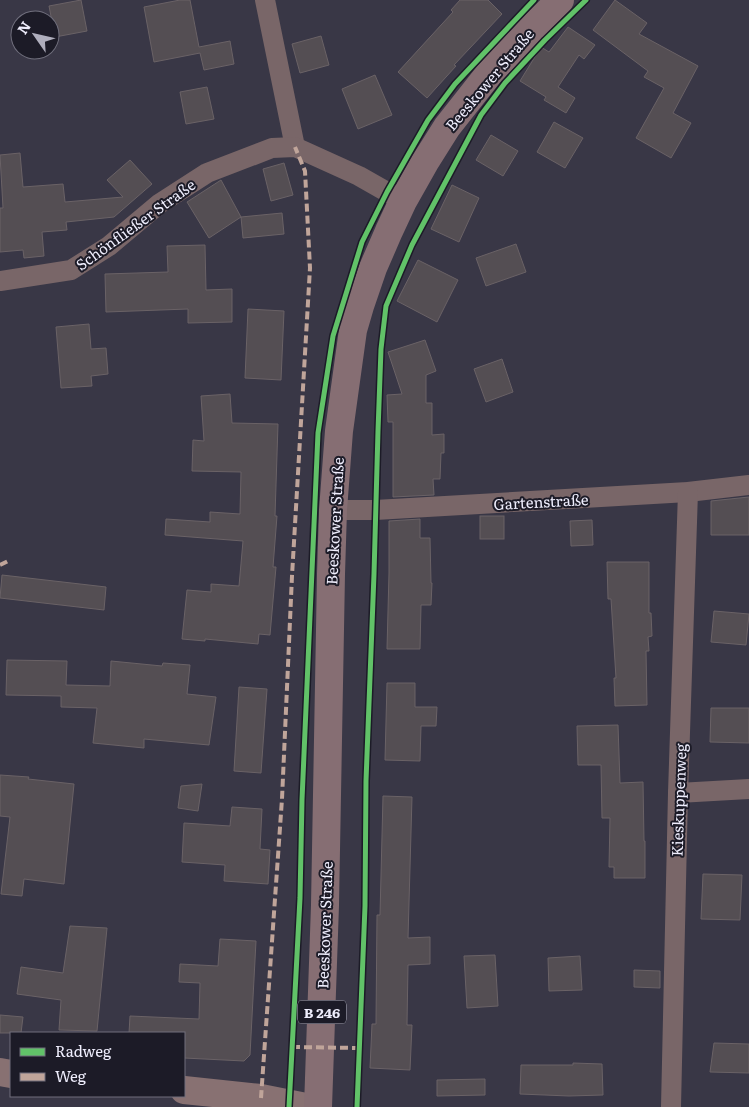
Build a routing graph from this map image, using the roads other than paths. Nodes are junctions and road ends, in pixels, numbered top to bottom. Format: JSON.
{"nodes":[{"id":1,"x":265,"y":0,"type":"edge"},
{"id":2,"x":560,"y":0,"type":"edge"},
{"id":3,"x":295,"y":147,"type":"junction"},
{"id":4,"x":403,"y":201,"type":"junction"},
{"id":5,"x":0,"y":281,"type":"edge"},
{"id":6,"x":749,"y":485,"type":"edge"},
{"id":7,"x":688,"y":492,"type":"junction"},
{"id":8,"x":333,"y":510,"type":"junction"},
{"id":9,"x":749,"y":789,"type":"edge"},
{"id":10,"x":678,"y":793,"type":"junction"},
{"id":11,"x":185,"y":1090,"type":"edge"},
{"id":12,"x":306,"y":1107,"type":"edge"},
{"id":13,"x":318,"y":1107,"type":"edge"},
{"id":14,"x":671,"y":1107,"type":"edge"}],
"edges":[{"from":1,"to":3,"type":"street"},
{"from":2,"to":4,"type":"main road","name":"Beeskower Straße","number":"B 246"},
{"from":3,"to":4,"type":"street","name":"Schönfließer Straße"},
{"from":3,"to":5,"type":"street","name":"Schönfließer Straße"},
{"from":4,"to":8,"type":"main road","name":"Beeskower Straße","number":"B 246"},
{"from":6,"to":7,"type":"street","name":"Gartenstraße"},
{"from":7,"to":8,"type":"street","name":"Gartenstraße"},
{"from":7,"to":10,"type":"street","name":"Kieskuppenweg"},
{"from":8,"to":13,"type":"main road","name":"Beeskower Straße","number":"B 246"},
{"from":9,"to":10,"type":"street"},
{"from":10,"to":14,"type":"street","name":"Kieskuppenweg"},
{"from":11,"to":12,"type":"main road"}]}
